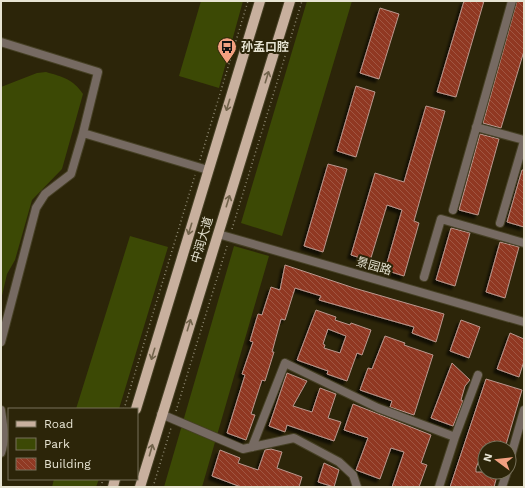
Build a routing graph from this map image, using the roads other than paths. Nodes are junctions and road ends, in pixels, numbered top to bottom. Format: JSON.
{"nodes":[{"id":1,"x":260,"y":1,"type":"edge"},
{"id":2,"x":290,"y":1,"type":"edge"},
{"id":3,"x":512,"y":1,"type":"edge"},
{"id":4,"x":1,"y":42,"type":"edge"},
{"id":5,"x":476,"y":127,"type":"junction"},
{"id":6,"x":83,"y":133,"type":"junction"},
{"id":7,"x":524,"y":141,"type":"edge"},
{"id":8,"x":208,"y":170,"type":"junction"},
{"id":9,"x":453,"y":210,"type":"dead end"},
{"id":10,"x":500,"y":223,"type":"dead end"},
{"id":11,"x":218,"y":234,"type":"junction"},
{"id":12,"x":524,"y":242,"type":"edge"},
{"id":13,"x":424,"y":277,"type":"dead end"},
{"id":14,"x":524,"y":322,"type":"edge"},
{"id":15,"x":1,"y":342,"type":"edge"},
{"id":16,"x":478,"y":375,"type":"dead end"},
{"id":17,"x":136,"y":408,"type":"edge"},
{"id":18,"x":1,"y":410,"type":"edge"},
{"id":19,"x":524,"y":410,"type":"edge"},
{"id":20,"x":161,"y":414,"type":"junction"},
{"id":21,"x":455,"y":437,"type":"junction"},
{"id":22,"x":516,"y":440,"type":"edge"},
{"id":23,"x":252,"y":447,"type":"junction"},
{"id":24,"x":1,"y":452,"type":"edge"},
{"id":25,"x":140,"y":487,"type":"edge"},
{"id":26,"x":357,"y":487,"type":"edge"},
{"id":27,"x":439,"y":487,"type":"edge"}],
"edges":[{"from":1,"to":8,"type":"main road","name":"中润大道","one_way":true},
{"from":11,"to":2,"type":"main road","name":"中润大道","one_way":true},
{"from":3,"to":5,"type":"street"},
{"from":4,"to":6,"type":"street"},
{"from":5,"to":7,"type":"street"},
{"from":5,"to":9,"type":"street"},
{"from":6,"to":8,"type":"street"},
{"from":6,"to":15,"type":"street"},
{"from":7,"to":10,"type":"street"},
{"from":8,"to":17,"type":"main road","name":"中润大道","one_way":true},
{"from":11,"to":14,"type":"street","name":"景园路"},
{"from":20,"to":11,"type":"main road","name":"中润大道","one_way":true},
{"from":12,"to":13,"type":"street"},
{"from":16,"to":21,"type":"street"},
{"from":18,"to":24,"type":"street"},
{"from":19,"to":22,"type":"street"},
{"from":20,"to":23,"type":"street"},
{"from":25,"to":20,"type":"main road","name":"中润大道","one_way":true},
{"from":21,"to":23,"type":"street"},
{"from":21,"to":27,"type":"street"},
{"from":23,"to":26,"type":"street"}]}
